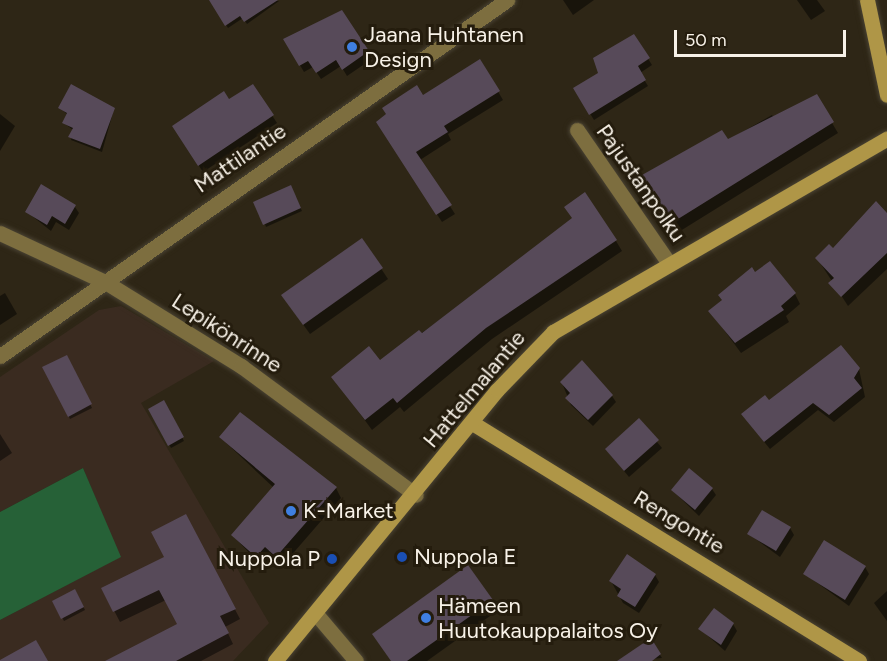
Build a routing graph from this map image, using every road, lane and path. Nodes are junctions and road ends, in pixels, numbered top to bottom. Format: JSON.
{"nodes":[{"id":1,"x":507,"y":0,"type":"edge"},
{"id":2,"x":867,"y":0,"type":"edge"},
{"id":3,"x":887,"y":95,"type":"edge"},
{"id":4,"x":577,"y":130,"type":"dead end"},
{"id":5,"x":887,"y":138,"type":"edge"},
{"id":6,"x":0,"y":233,"type":"edge"},
{"id":7,"x":668,"y":262,"type":"junction"},
{"id":8,"x":107,"y":283,"type":"junction"},
{"id":9,"x":0,"y":356,"type":"edge"},
{"id":10,"x":474,"y":424,"type":"junction"},
{"id":11,"x":416,"y":495,"type":"junction"},
{"id":12,"x":317,"y":615,"type":"junction"},
{"id":13,"x":275,"y":661,"type":"edge"},
{"id":14,"x":356,"y":661,"type":"edge"},
{"id":15,"x":859,"y":661,"type":"edge"}],
"edges":[{"from":1,"to":8,"type":"street","name":"Mattilantie"},
{"from":2,"to":3,"type":"main road"},
{"from":4,"to":7,"type":"street","name":"Pajustanpolku"},
{"from":5,"to":7,"type":"main road","name":"Hattelmalantie"},
{"from":6,"to":8,"type":"street","name":"Lepikönrinne"},
{"from":7,"to":10,"type":"main road","name":"Hattelmalantie"},
{"from":8,"to":9,"type":"street","name":"Mattilantie"},
{"from":8,"to":11,"type":"street","name":"Lepikönrinne"},
{"from":10,"to":11,"type":"main road","name":"Hattelmalantie"},
{"from":10,"to":15,"type":"main road","name":"Rengontie"},
{"from":11,"to":12,"type":"main road","name":"Hattelmalantie"},
{"from":12,"to":13,"type":"main road","name":"Hattelmalantie"},
{"from":12,"to":14,"type":"street"}]}
